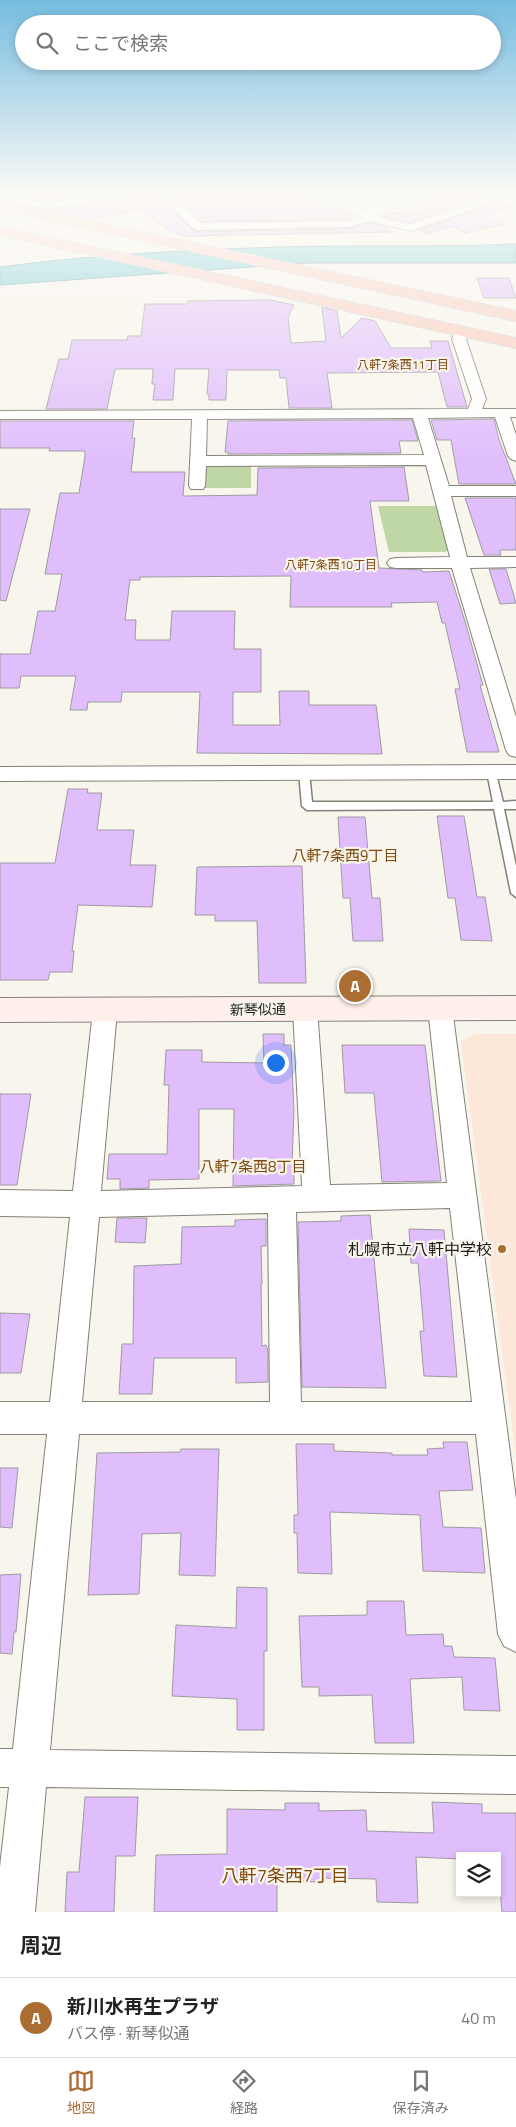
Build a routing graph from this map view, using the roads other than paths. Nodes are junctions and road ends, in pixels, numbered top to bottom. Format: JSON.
{"nodes":[{"id":1,"x":244,"y":284,"type":"edge"},
{"id":2,"x":285,"y":284,"type":"edge"},
{"id":3,"x":325,"y":284,"type":"edge"},
{"id":4,"x":365,"y":284,"type":"edge"},
{"id":5,"x":516,"y":316,"type":"edge"},
{"id":6,"x":516,"y":325,"type":"edge"},
{"id":7,"x":461,"y":331,"type":"junction"},
{"id":8,"x":516,"y":334,"type":"edge"},
{"id":9,"x":516,"y":343,"type":"edge"},
{"id":10,"x":420,"y":413,"type":"junction"},
{"id":11,"x":473,"y":413,"type":"junction"},
{"id":12,"x":508,"y":413,"type":"edge"},
{"id":13,"x":200,"y":414,"type":"junction"},
{"id":14,"x":0,"y":415,"type":"edge"},
{"id":15,"x":516,"y":456,"type":"edge"},
{"id":16,"x":433,"y":460,"type":"junction"},
{"id":17,"x":198,"y":461,"type":"junction"},
{"id":18,"x":197,"y":486,"type":"dead end"},
{"id":19,"x":442,"y":491,"type":"junction"},
{"id":20,"x":516,"y":491,"type":"edge"},
{"id":21,"x":460,"y":561,"type":"junction"},
{"id":22,"x":516,"y":562,"type":"edge"},
{"id":23,"x":396,"y":563,"type":"dead end"},
{"id":24,"x":516,"y":750,"type":"edge"},
{"id":25,"x":304,"y":772,"type":"junction"},
{"id":26,"x":492,"y":772,"type":"junction"},
{"id":27,"x":516,"y":772,"type":"edge"},
{"id":28,"x":0,"y":774,"type":"edge"},
{"id":29,"x":498,"y":805,"type":"junction"},
{"id":30,"x":516,"y":805,"type":"edge"},
{"id":31,"x":516,"y":893,"type":"edge"},
{"id":32,"x":440,"y":1008,"type":"junction"},
{"id":33,"x":516,"y":1008,"type":"edge"},
{"id":34,"x":305,"y":1009,"type":"junction"},
{"id":35,"x":0,"y":1010,"type":"edge"},
{"id":36,"x":105,"y":1011,"type":"junction"},
{"id":37,"x":463,"y":1195,"type":"junction"},
{"id":38,"x":317,"y":1199,"type":"junction"},
{"id":39,"x":282,"y":1200,"type":"junction"},
{"id":40,"x":0,"y":1204,"type":"edge"},
{"id":41,"x":86,"y":1204,"type":"junction"},
{"id":42,"x":286,"y":1417,"type":"junction"},
{"id":43,"x":0,"y":1418,"type":"edge"},
{"id":44,"x":65,"y":1418,"type":"junction"},
{"id":45,"x":490,"y":1418,"type":"junction"},
{"id":46,"x":516,"y":1634,"type":"edge"},
{"id":47,"x":15,"y":1768,"type":"edge"},
{"id":48,"x":516,"y":1775,"type":"edge"},
{"id":49,"x":15,"y":1912,"type":"edge"}],
"edges":[{"from":1,"to":7,"type":"highway"},
{"from":2,"to":8,"type":"highway"},
{"from":3,"to":6,"type":"highway"},
{"from":4,"to":5,"type":"highway"},
{"from":7,"to":9,"type":"highway"},
{"from":7,"to":11,"type":"street"},
{"from":10,"to":11,"type":"street"},
{"from":10,"to":13,"type":"street"},
{"from":10,"to":16,"type":"street"},
{"from":11,"to":12,"type":"street"},
{"from":12,"to":15,"type":"street"},
{"from":13,"to":14,"type":"street"},
{"from":13,"to":17,"type":"street"},
{"from":16,"to":17,"type":"street"},
{"from":16,"to":19,"type":"street"},
{"from":17,"to":18,"type":"street"},
{"from":19,"to":20,"type":"street"},
{"from":19,"to":21,"type":"street"},
{"from":21,"to":22,"type":"street"},
{"from":21,"to":23,"type":"street"},
{"from":21,"to":24,"type":"street"},
{"from":25,"to":26,"type":"street"},
{"from":25,"to":28,"type":"street"},
{"from":25,"to":29,"type":"lane"},
{"from":26,"to":27,"type":"street"},
{"from":26,"to":29,"type":"lane"},
{"from":29,"to":30,"type":"lane"},
{"from":29,"to":31,"type":"lane"},
{"from":32,"to":33,"type":"street","name":"新琴似通"},
{"from":32,"to":34,"type":"street","name":"新琴似通"},
{"from":32,"to":37,"type":"street"},
{"from":34,"to":36,"type":"street","name":"新琴似通"},
{"from":34,"to":38,"type":"street"},
{"from":35,"to":36,"type":"street","name":"新琴似通"},
{"from":36,"to":41,"type":"street"},
{"from":37,"to":38,"type":"street"},
{"from":37,"to":45,"type":"street"},
{"from":38,"to":39,"type":"street"},
{"from":39,"to":41,"type":"street"},
{"from":39,"to":42,"type":"street"},
{"from":40,"to":41,"type":"street"},
{"from":41,"to":44,"type":"street"},
{"from":42,"to":44,"type":"street"},
{"from":42,"to":45,"type":"street"},
{"from":43,"to":44,"type":"street"},
{"from":44,"to":47,"type":"street"},
{"from":45,"to":46,"type":"street"},
{"from":47,"to":48,"type":"street"},
{"from":47,"to":49,"type":"street"}]}
